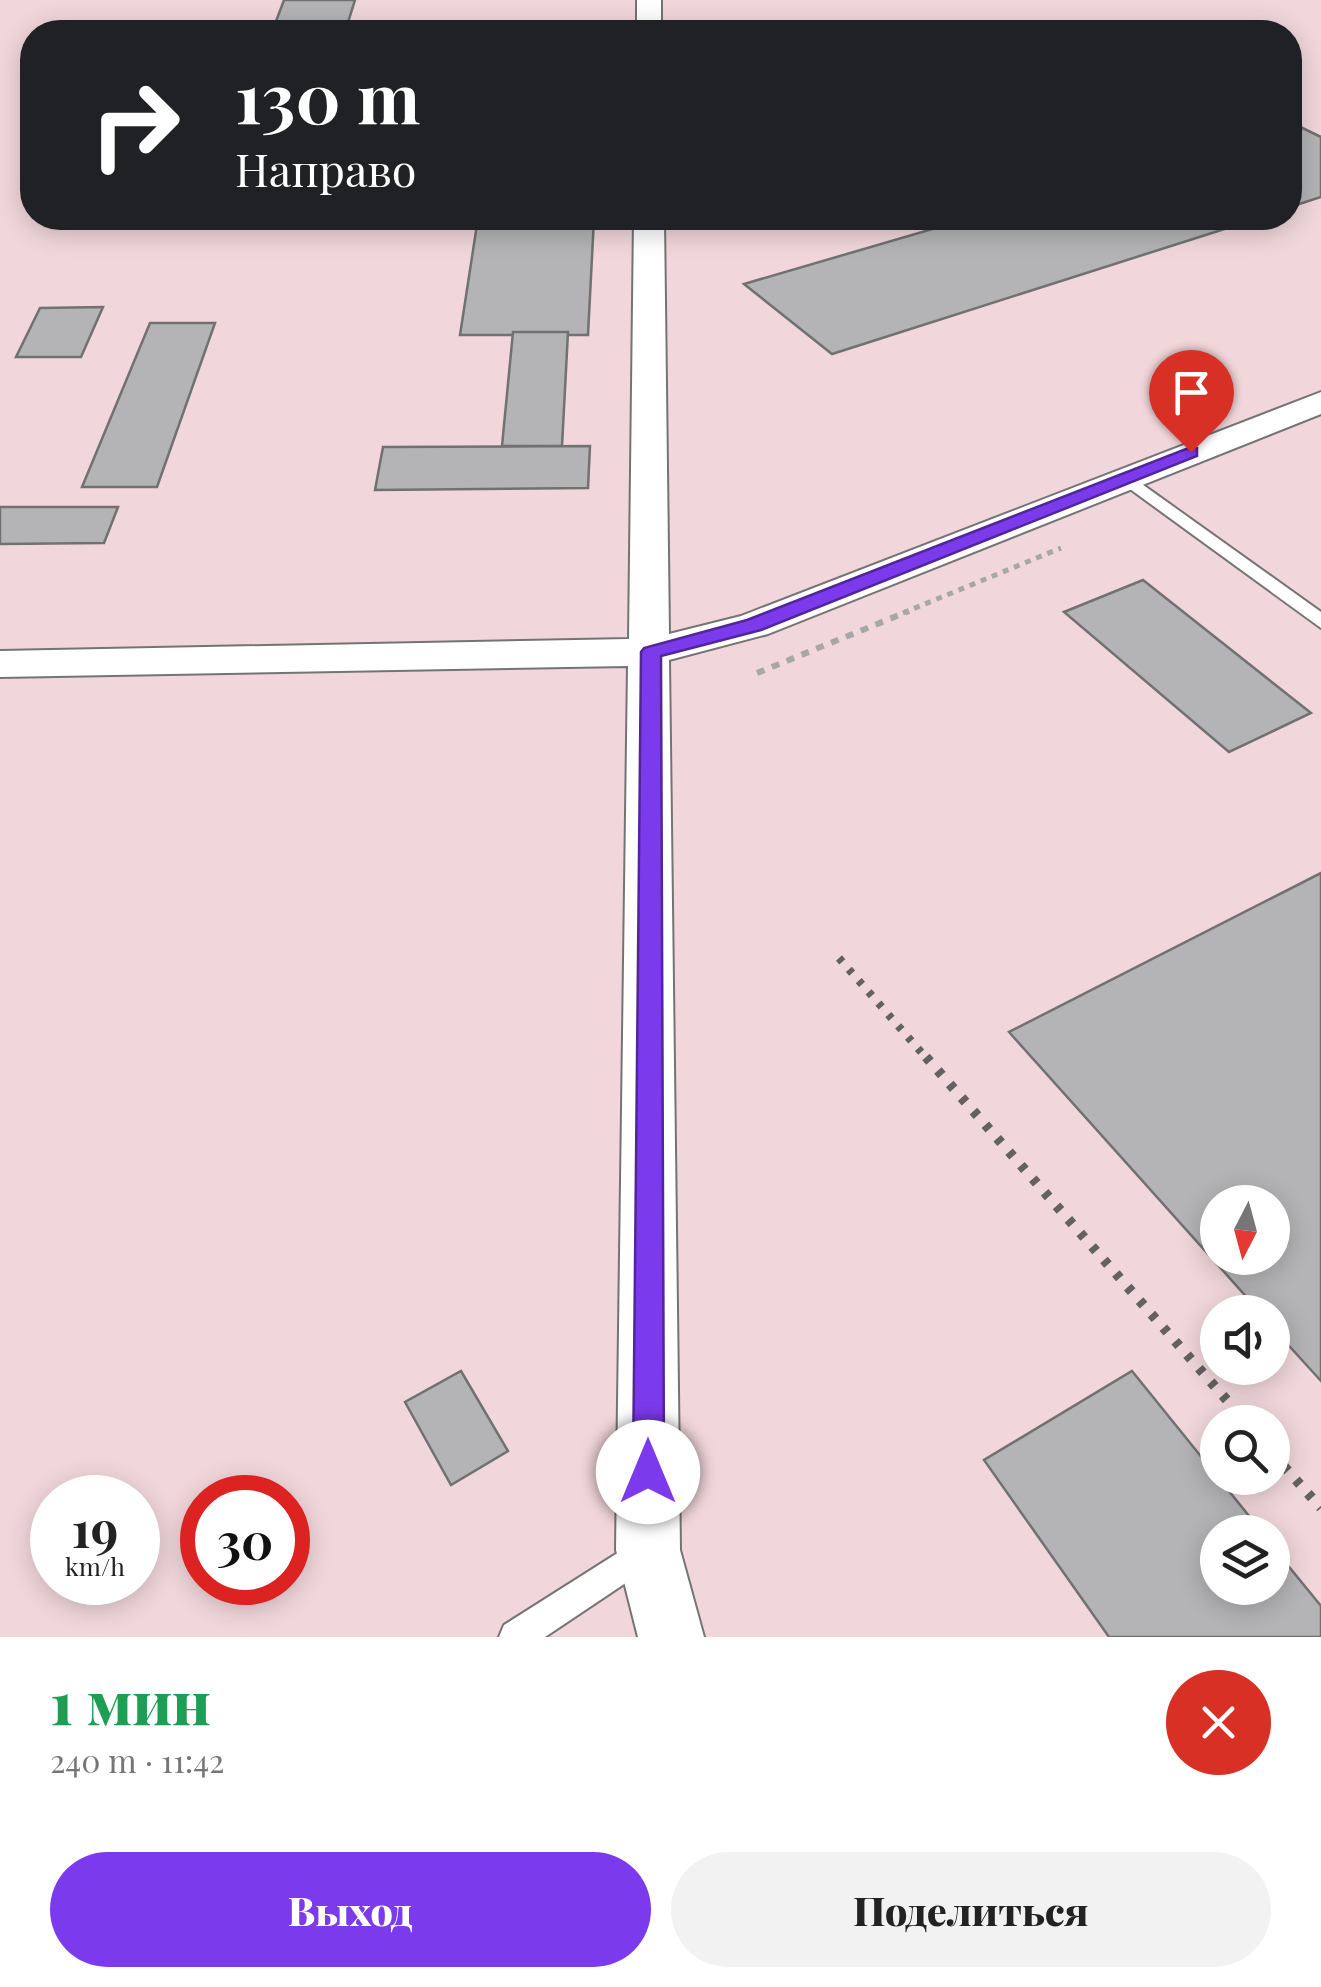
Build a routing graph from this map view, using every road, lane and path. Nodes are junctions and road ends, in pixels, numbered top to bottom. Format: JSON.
{"nodes":[{"id":1,"x":650,"y":230,"type":"edge"},
{"id":2,"x":1321,"y":402,"type":"edge"},
{"id":3,"x":1126,"y":477,"type":"junction"},
{"id":4,"x":1076,"y":542,"type":"dead end"},
{"id":5,"x":1321,"y":622,"type":"edge"},
{"id":6,"x":651,"y":652,"type":"junction"},
{"id":7,"x":0,"y":664,"type":"edge"},
{"id":8,"x":758,"y":673,"type":"dead end"},
{"id":9,"x":648,"y":1550,"type":"junction"},
{"id":10,"x":516,"y":1637,"type":"edge"},
{"id":11,"x":671,"y":1637,"type":"edge"}],
"edges":[{"from":1,"to":6,"type":"street"},
{"from":2,"to":3,"type":"street"},
{"from":3,"to":5,"type":"lane"},
{"from":3,"to":6,"type":"street"},
{"from":4,"to":8,"type":"path"},
{"from":6,"to":7,"type":"street"},
{"from":6,"to":9,"type":"street"},
{"from":9,"to":10,"type":"lane"},
{"from":9,"to":11,"type":"street"}]}
